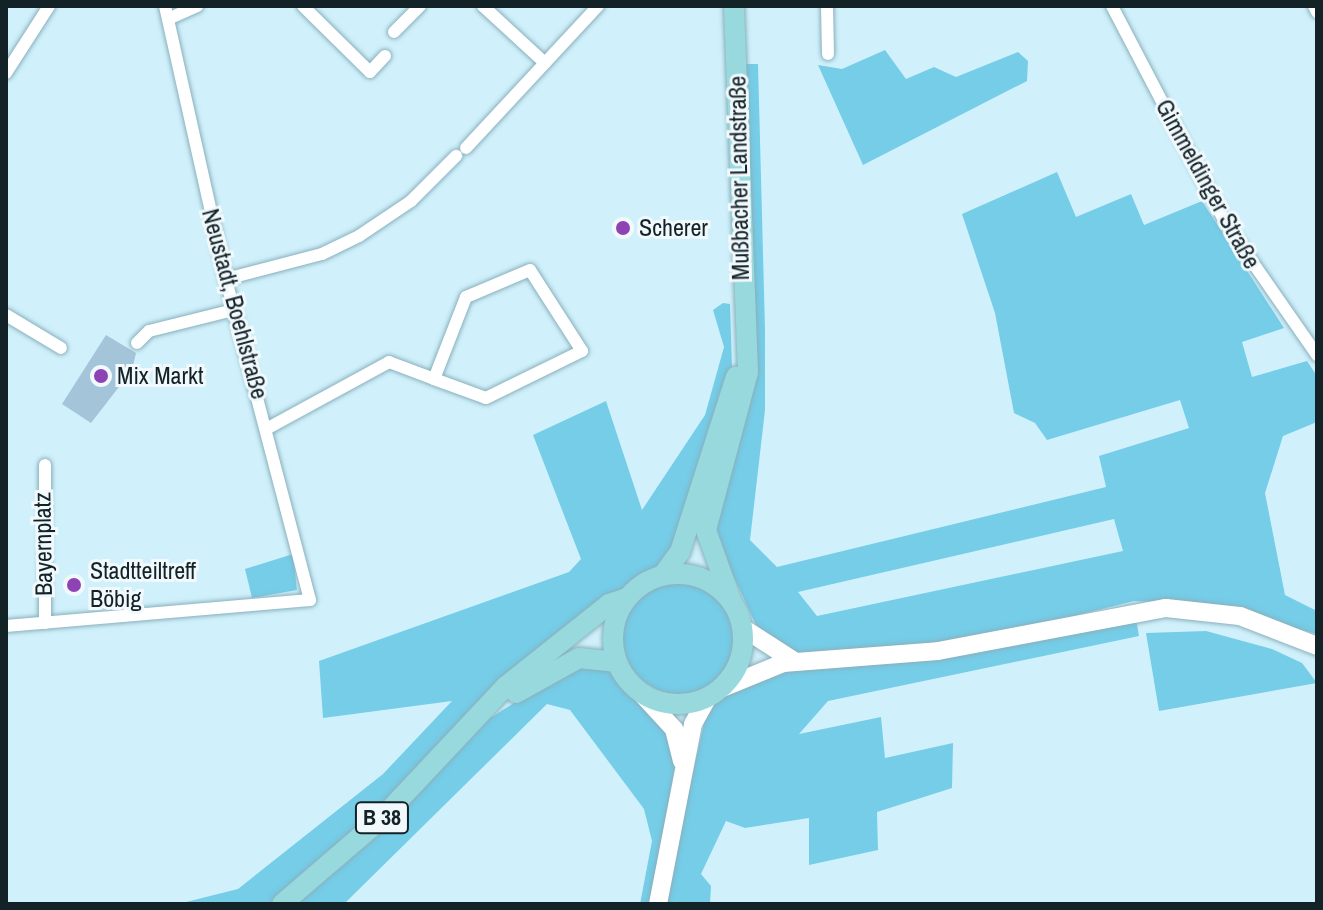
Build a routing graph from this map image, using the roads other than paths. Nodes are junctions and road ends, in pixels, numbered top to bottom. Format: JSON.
{"nodes":[{"id":1,"x":49,"y":6,"type":"edge"},
{"id":2,"x":197,"y":6,"type":"edge"},
{"id":3,"x":303,"y":6,"type":"edge"},
{"id":4,"x":420,"y":6,"type":"edge"},
{"id":5,"x":483,"y":6,"type":"edge"},
{"id":6,"x":598,"y":6,"type":"edge"},
{"id":7,"x":734,"y":6,"type":"edge"},
{"id":8,"x":827,"y":6,"type":"edge"},
{"id":9,"x":1112,"y":6,"type":"edge"},
{"id":10,"x":1314,"y":6,"type":"edge"},
{"id":11,"x":1317,"y":12,"type":"edge"},
{"id":12,"x":166,"y":13,"type":"edge"},
{"id":13,"x":394,"y":32,"type":"dead end"},
{"id":14,"x":828,"y":54,"type":"dead end"},
{"id":15,"x":385,"y":56,"type":"dead end"},
{"id":16,"x":545,"y":63,"type":"junction"},
{"id":17,"x":6,"y":73,"type":"edge"},
{"id":18,"x":226,"y":279,"type":"junction"},
{"id":19,"x":233,"y":310,"type":"junction"},
{"id":20,"x":6,"y":315,"type":"edge"},
{"id":21,"x":137,"y":343,"type":"dead end"},
{"id":22,"x":61,"y":348,"type":"dead end"},
{"id":23,"x":744,"y":350,"type":"junction"},
{"id":24,"x":1317,"y":355,"type":"edge"},
{"id":25,"x":434,"y":379,"type":"junction"},
{"id":26,"x":268,"y":428,"type":"junction"},
{"id":27,"x":45,"y":465,"type":"dead end"},
{"id":28,"x":663,"y":575,"type":"junction"},
{"id":29,"x":627,"y":598,"type":"junction"},
{"id":30,"x":731,"y":600,"type":"junction"},
{"id":31,"x":45,"y":623,"type":"junction"},
{"id":32,"x":6,"y":626,"type":"edge"},
{"id":33,"x":743,"y":628,"type":"junction"},
{"id":34,"x":1317,"y":646,"type":"edge"},
{"id":35,"x":617,"y":662,"type":"junction"},
{"id":36,"x":797,"y":662,"type":"junction"},
{"id":37,"x":639,"y":691,"type":"junction"},
{"id":38,"x":714,"y":693,"type":"junction"},
{"id":39,"x":474,"y":724,"type":"junction"},
{"id":40,"x":683,"y":770,"type":"junction"},
{"id":41,"x":282,"y":904,"type":"edge"},
{"id":42,"x":658,"y":904,"type":"edge"}],
"edges":[{"from":1,"to":17,"type":"street"},
{"from":2,"to":12,"type":"street"},
{"from":3,"to":15,"type":"street"},
{"from":4,"to":13,"type":"street"},
{"from":5,"to":16,"type":"street"},
{"from":6,"to":16,"type":"street"},
{"from":7,"to":23,"type":"main road","name":"Mußbacher Landstraße"},
{"from":8,"to":14,"type":"street"},
{"from":9,"to":24,"type":"street","name":"Gimmeldinger Straße"},
{"from":10,"to":11,"type":"street"},
{"from":12,"to":18,"type":"street","name":"Neustadt, Boehlstraße"},
{"from":16,"to":18,"type":"street"},
{"from":18,"to":19,"type":"street","name":"Neustadt, Boehlstraße"},
{"from":19,"to":21,"type":"street"},
{"from":19,"to":26,"type":"street","name":"Neustadt, Boehlstraße"},
{"from":20,"to":22,"type":"street"},
{"from":23,"to":28,"type":"main road"},
{"from":23,"to":30,"type":"main road","name":"Mußbacher Landstraße"},
{"from":25,"to":25,"type":"street"},
{"from":25,"to":26,"type":"street"},
{"from":26,"to":31,"type":"street","name":"Neustadt, Boehlstraße"},
{"from":27,"to":31,"type":"street","name":"Bayernplatz"},
{"from":28,"to":29,"type":"main road"},
{"from":28,"to":30,"type":"main road"},
{"from":29,"to":35,"type":"main road"},
{"from":29,"to":39,"type":"main road","number":"B 38"},
{"from":30,"to":33,"type":"main road"},
{"from":31,"to":32,"type":"street"},
{"from":33,"to":36,"type":"street"},
{"from":33,"to":38,"type":"main road"},
{"from":34,"to":36,"type":"street"},
{"from":35,"to":37,"type":"main road"},
{"from":35,"to":39,"type":"main road","number":"B 38"},
{"from":36,"to":38,"type":"street"},
{"from":37,"to":38,"type":"main road"},
{"from":37,"to":40,"type":"street"},
{"from":38,"to":40,"type":"street"},
{"from":39,"to":41,"type":"main road","number":"B 38"},
{"from":40,"to":42,"type":"street"}]}
